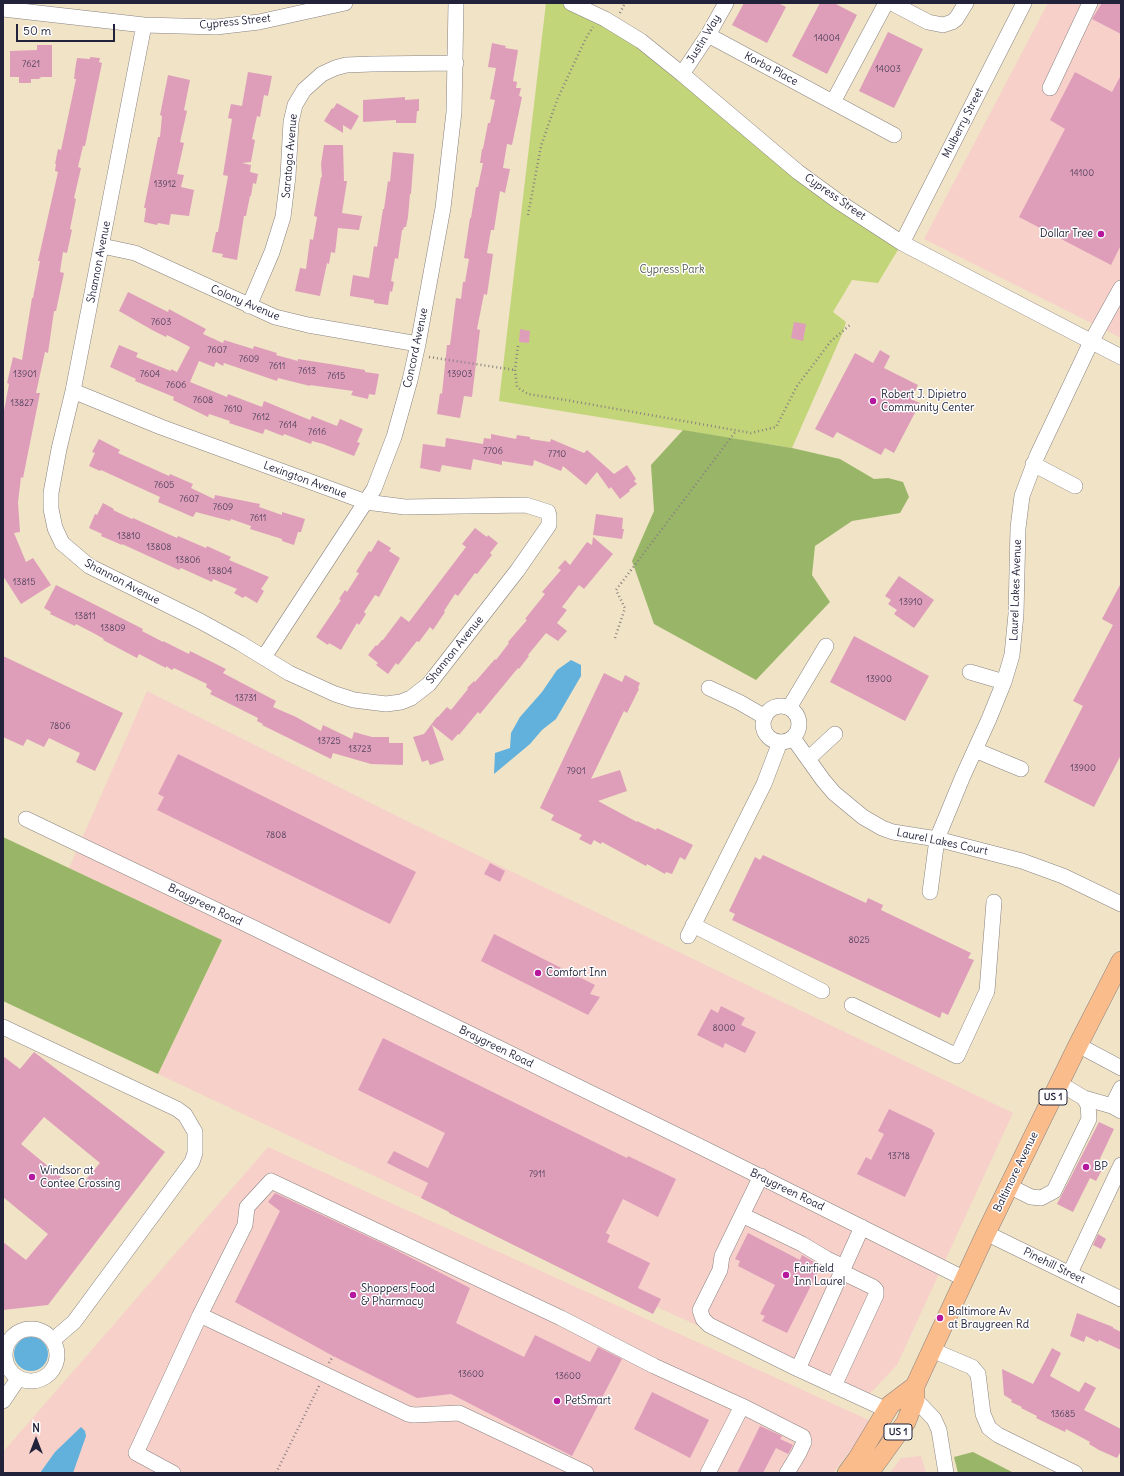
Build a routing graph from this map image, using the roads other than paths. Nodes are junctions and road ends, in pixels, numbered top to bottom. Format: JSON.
{"nodes":[{"id":1,"x":345,"y":3,"type":"edge"},
{"id":2,"x":456,"y":3,"type":"edge"},
{"id":3,"x":572,"y":3,"type":"edge"},
{"id":4,"x":726,"y":3,"type":"edge"},
{"id":5,"x":886,"y":3,"type":"edge"},
{"id":6,"x":892,"y":3,"type":"edge"},
{"id":7,"x":966,"y":3,"type":"edge"},
{"id":8,"x":1024,"y":3,"type":"edge"},
{"id":9,"x":1090,"y":3,"type":"edge"},
{"id":10,"x":3,"y":9,"type":"edge"},
{"id":11,"x":144,"y":25,"type":"junction"},
{"id":12,"x":708,"y":35,"type":"junction"},
{"id":13,"x":456,"y":63,"type":"junction"},
{"id":14,"x":682,"y":74,"type":"junction"},
{"id":15,"x":1050,"y":88,"type":"dead end"},
{"id":16,"x":833,"y":102,"type":"junction"},
{"id":17,"x":894,"y":135,"type":"dead end"},
{"id":18,"x":902,"y":242,"type":"junction"},
{"id":19,"x":102,"y":246,"type":"junction"},
{"id":20,"x":1121,"y":288,"type":"edge"},
{"id":21,"x":249,"y":306,"type":"junction"},
{"id":22,"x":1091,"y":342,"type":"junction"},
{"id":23,"x":416,"y":350,"type":"junction"},
{"id":24,"x":1121,"y":357,"type":"edge"},
{"id":25,"x":74,"y":391,"type":"junction"},
{"id":26,"x":1033,"y":464,"type":"junction"},
{"id":27,"x":1075,"y":486,"type":"dead end"},
{"id":28,"x":366,"y":502,"type":"junction"},
{"id":29,"x":548,"y":512,"type":"joint"},
{"id":30,"x":826,"y":646,"type":"dead end"},
{"id":31,"x":264,"y":657,"type":"junction"},
{"id":32,"x":970,"y":672,"type":"dead end"},
{"id":33,"x":1004,"y":682,"type":"junction"},
{"id":34,"x":708,"y":688,"type":"dead end"},
{"id":35,"x":789,"y":708,"type":"junction"},
{"id":36,"x":765,"y":717,"type":"junction"},
{"id":37,"x":835,"y":734,"type":"dead end"},
{"id":38,"x":786,"y":740,"type":"junction"},
{"id":39,"x":975,"y":750,"type":"junction"},
{"id":40,"x":808,"y":759,"type":"junction"},
{"id":41,"x":1022,"y":769,"type":"dead end"},
{"id":42,"x":26,"y":819,"type":"dead end"},
{"id":43,"x":937,"y":839,"type":"junction"},
{"id":44,"x":930,"y":892,"type":"dead end"},
{"id":45,"x":994,"y":902,"type":"dead end"},
{"id":46,"x":1121,"y":904,"type":"edge"},
{"id":47,"x":1121,"y":961,"type":"edge"},
{"id":48,"x":822,"y":991,"type":"dead end"},
{"id":49,"x":852,"y":1005,"type":"dead end"},
{"id":50,"x":3,"y":1027,"type":"edge"},
{"id":51,"x":1078,"y":1045,"type":"junction"},
{"id":52,"x":1121,"y":1068,"type":"edge"},
{"id":53,"x":1059,"y":1083,"type":"junction"},
{"id":54,"x":1121,"y":1088,"type":"edge"},
{"id":55,"x":1084,"y":1098,"type":"junction"},
{"id":56,"x":1116,"y":1108,"type":"edge"},
{"id":57,"x":1121,"y":1165,"type":"edge"},
{"id":58,"x":761,"y":1176,"type":"junction"},
{"id":59,"x":1009,"y":1186,"type":"junction"},
{"id":60,"x":742,"y":1215,"type":"junction"},
{"id":61,"x":862,"y":1227,"type":"junction"},
{"id":62,"x":986,"y":1233,"type":"junction"},
{"id":63,"x":843,"y":1269,"type":"junction"},
{"id":64,"x":1070,"y":1273,"type":"junction"},
{"id":65,"x":965,"y":1279,"type":"junction"},
{"id":66,"x":1121,"y":1299,"type":"edge"},
{"id":67,"x":200,"y":1315,"type":"junction"},
{"id":68,"x":7,"y":1334,"type":"edge"},
{"id":69,"x":53,"y":1340,"type":"junction"},
{"id":70,"x":932,"y":1350,"type":"junction"},
{"id":71,"x":798,"y":1369,"type":"junction"},
{"id":72,"x":18,"y":1379,"type":"junction"},
{"id":73,"x":834,"y":1386,"type":"junction"},
{"id":74,"x":915,"y":1392,"type":"junction"},
{"id":75,"x":3,"y":1400,"type":"edge"},
{"id":76,"x":742,"y":1406,"type":"junction"},
{"id":77,"x":887,"y":1410,"type":"junction"},
{"id":78,"x":173,"y":1473,"type":"edge"},
{"id":79,"x":586,"y":1473,"type":"edge"},
{"id":80,"x":708,"y":1473,"type":"edge"},
{"id":81,"x":787,"y":1473,"type":"edge"},
{"id":82,"x":847,"y":1473,"type":"edge"},
{"id":83,"x":870,"y":1473,"type":"edge"},
{"id":84,"x":946,"y":1473,"type":"edge"},
{"id":85,"x":1075,"y":1473,"type":"edge"}],
"edges":[{"from":1,"to":11,"type":"street","name":"Cypress Street"},
{"from":2,"to":13,"type":"street","name":"Concord Avenue"},
{"from":3,"to":14,"type":"street","name":"Cypress Street"},
{"from":4,"to":12,"type":"street","name":"Justin Way"},
{"from":5,"to":16,"type":"street"},
{"from":6,"to":7,"type":"street"},
{"from":8,"to":18,"type":"street","name":"Mulberry Street"},
{"from":9,"to":15,"type":"street"},
{"from":10,"to":11,"type":"street","name":"Cypress Street"},
{"from":11,"to":19,"type":"street","name":"Shannon Avenue"},
{"from":12,"to":14,"type":"street","name":"Justin Way"},
{"from":12,"to":16,"type":"street","name":"Korba Place"},
{"from":13,"to":21,"type":"street","name":"Saratoga Avenue"},
{"from":13,"to":23,"type":"street","name":"Concord Avenue"},
{"from":14,"to":18,"type":"street","name":"Cypress Street"},
{"from":16,"to":17,"type":"street","name":"Korba Place"},
{"from":18,"to":22,"type":"street","name":"Cypress Street"},
{"from":19,"to":21,"type":"street","name":"Colony Avenue"},
{"from":19,"to":25,"type":"street","name":"Shannon Avenue"},
{"from":20,"to":22,"type":"street","name":"Laurel Lakes Avenue"},
{"from":21,"to":23,"type":"street","name":"Colony Avenue"},
{"from":22,"to":24,"type":"street","name":"Cypress Street"},
{"from":22,"to":26,"type":"street","name":"Laurel Lakes Avenue"},
{"from":23,"to":28,"type":"street","name":"Concord Avenue"},
{"from":25,"to":28,"type":"street","name":"Lexington Avenue"},
{"from":25,"to":31,"type":"street","name":"Shannon Avenue"},
{"from":26,"to":27,"type":"street"},
{"from":26,"to":33,"type":"street","name":"Laurel Lakes Avenue"},
{"from":28,"to":29,"type":"street","name":"Lexington Avenue"},
{"from":28,"to":31,"type":"street","name":"Concord Avenue"},
{"from":29,"to":31,"type":"street","name":"Shannon Avenue"},
{"from":30,"to":35,"type":"street"},
{"from":32,"to":33,"type":"street"},
{"from":33,"to":39,"type":"street","name":"Laurel Lakes Avenue"},
{"from":34,"to":36,"type":"street"},
{"from":35,"to":36,"type":"street"},
{"from":35,"to":38,"type":"street"},
{"from":36,"to":38,"type":"street","name":"Laurel Lakes Court"},
{"from":37,"to":40,"type":"street"},
{"from":38,"to":40,"type":"street","name":"Laurel Lakes Court"},
{"from":38,"to":48,"type":"street"},
{"from":39,"to":41,"type":"street"},
{"from":39,"to":43,"type":"street","name":"Laurel Lakes Avenue"},
{"from":40,"to":43,"type":"street","name":"Laurel Lakes Court"},
{"from":42,"to":58,"type":"street","name":"Braygreen Road"},
{"from":43,"to":44,"type":"street","name":"Laurel Lakes Avenue"},
{"from":43,"to":46,"type":"street","name":"Laurel Lakes Court"},
{"from":45,"to":49,"type":"street"},
{"from":47,"to":51,"type":"main road","name":"Baltimore Avenue","number":"US 1"},
{"from":50,"to":69,"type":"street"},
{"from":51,"to":52,"type":"street"},
{"from":51,"to":53,"type":"main road","name":"Baltimore Avenue","number":"US 1"},
{"from":53,"to":55,"type":"street"},
{"from":53,"to":59,"type":"main road","name":"Baltimore Avenue","number":"US 1"},
{"from":54,"to":56,"type":"street"},
{"from":55,"to":56,"type":"street"},
{"from":55,"to":59,"type":"street"},
{"from":57,"to":64,"type":"street"},
{"from":58,"to":60,"type":"street"},
{"from":58,"to":61,"type":"street","name":"Braygreen Road"},
{"from":59,"to":62,"type":"main road","name":"Baltimore Avenue","number":"US 1"},
{"from":60,"to":63,"type":"street"},
{"from":60,"to":71,"type":"street"},
{"from":61,"to":63,"type":"street"},
{"from":61,"to":65,"type":"street","name":"Braygreen Road"},
{"from":62,"to":64,"type":"street","name":"Pinehill Street"},
{"from":62,"to":65,"type":"main road","name":"Baltimore Avenue","number":"US 1"},
{"from":63,"to":71,"type":"street"},
{"from":63,"to":73,"type":"street"},
{"from":64,"to":66,"type":"street","name":"Pinehill Street"},
{"from":65,"to":70,"type":"main road","name":"Baltimore Avenue","number":"US 1"},
{"from":67,"to":76,"type":"street"},
{"from":67,"to":78,"type":"street"},
{"from":67,"to":79,"type":"street"},
{"from":68,"to":69,"type":"street"},
{"from":68,"to":72,"type":"street"},
{"from":69,"to":72,"type":"street"},
{"from":70,"to":74,"type":"main road","name":"Baltimore Avenue","number":"US 1"},
{"from":70,"to":85,"type":"street"},
{"from":71,"to":73,"type":"street"},
{"from":72,"to":75,"type":"street"},
{"from":73,"to":77,"type":"street"},
{"from":74,"to":77,"type":"main road","name":"Baltimore Avenue","number":"US 1"},
{"from":74,"to":83,"type":"main road","name":"Baltimore Avenue","number":"US 1"},
{"from":74,"to":84,"type":"street"},
{"from":76,"to":80,"type":"street"},
{"from":76,"to":81,"type":"street"},
{"from":77,"to":82,"type":"main road","name":"Baltimore Avenue","number":"US 1"}]}
